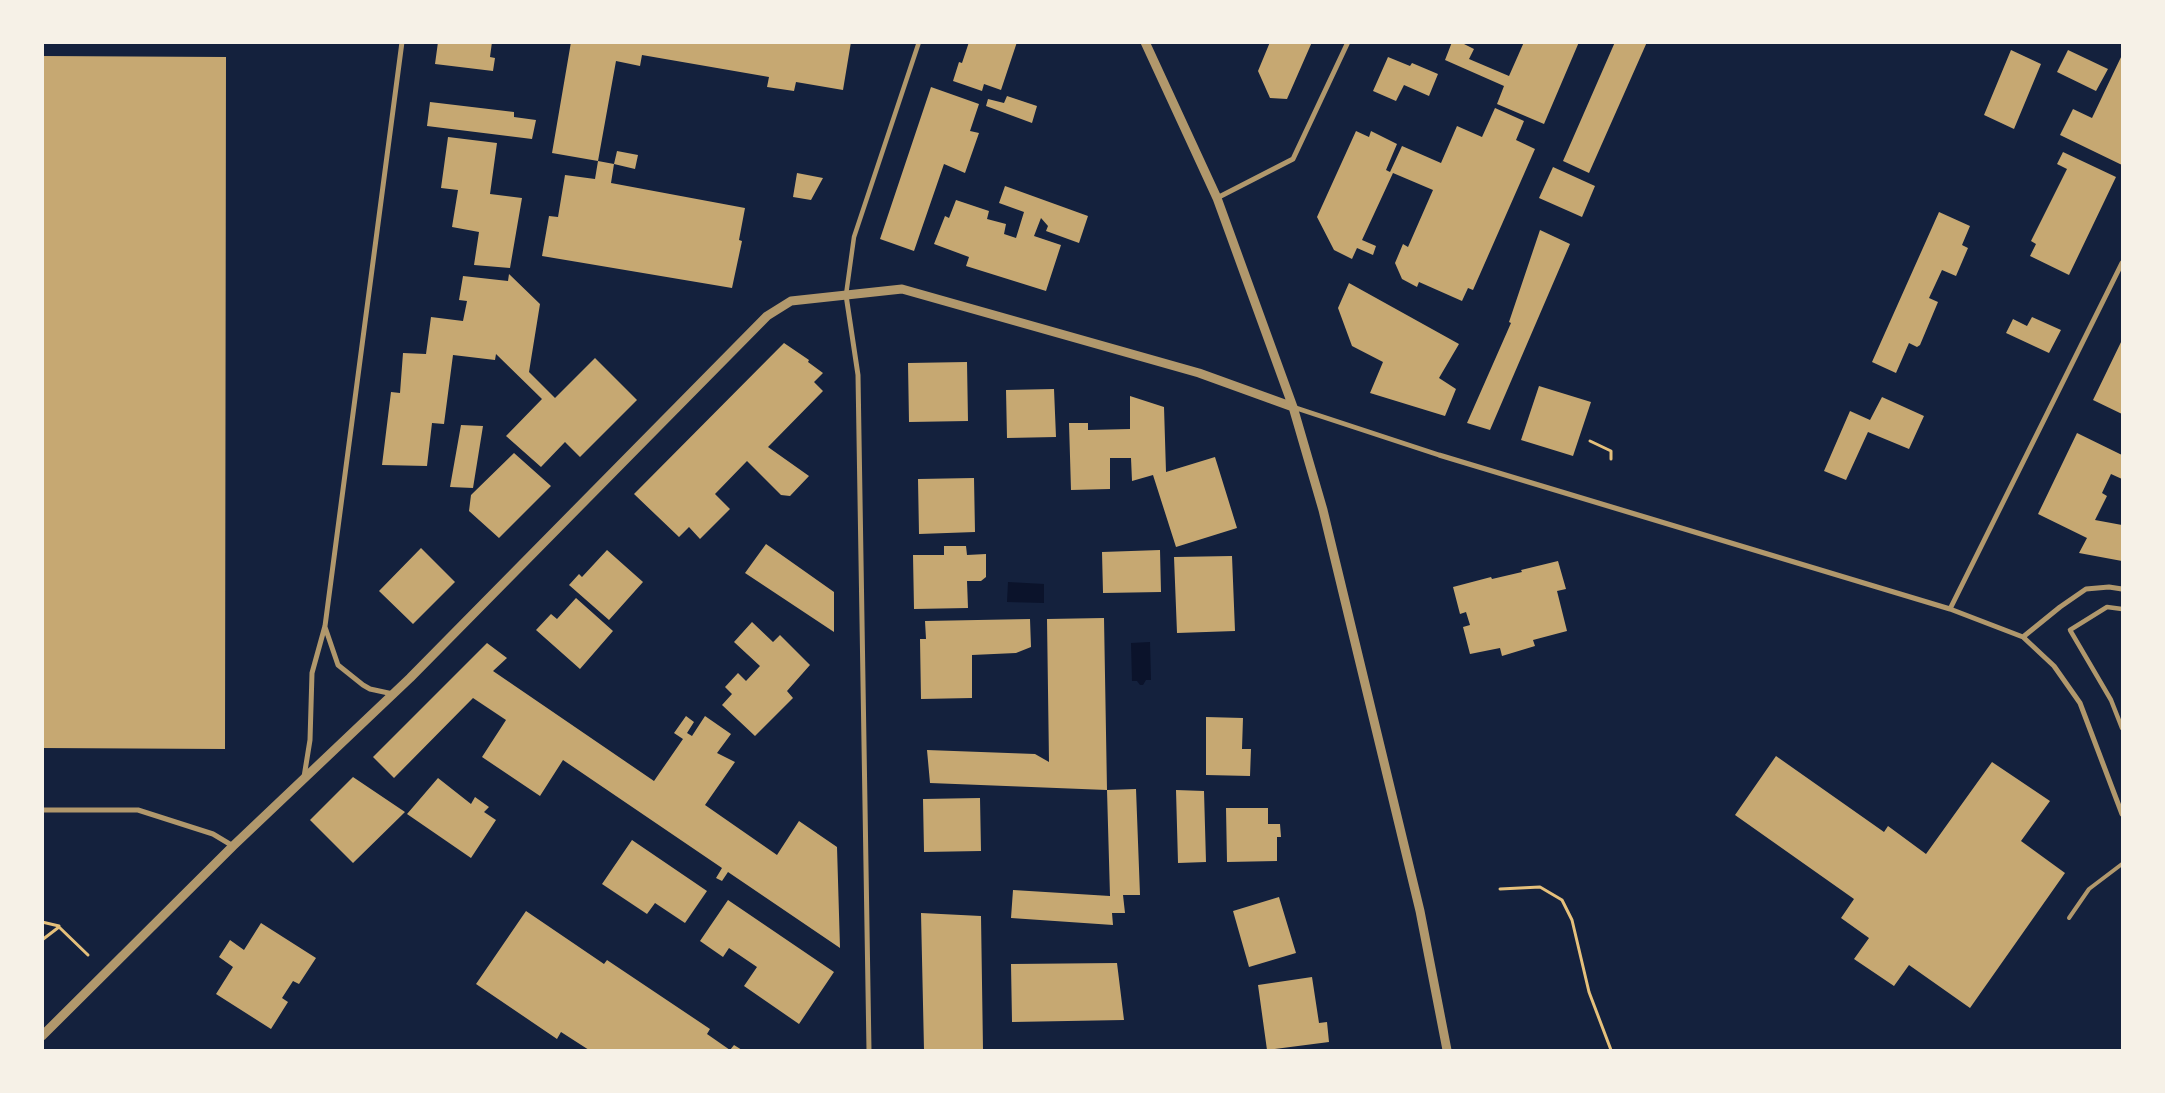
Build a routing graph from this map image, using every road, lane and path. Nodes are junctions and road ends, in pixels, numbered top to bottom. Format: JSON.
{"nodes":[{"id":1,"x":402,"y":42,"type":"edge"},
{"id":2,"x":918,"y":42,"type":"edge"},
{"id":3,"x":1145,"y":42,"type":"edge"},
{"id":4,"x":1348,"y":42,"type":"edge"},
{"id":5,"x":1217,"y":198,"type":"junction"},
{"id":6,"x":2122,"y":264,"type":"edge"},
{"id":7,"x":846,"y":295,"type":"junction"},
{"id":8,"x":1294,"y":407,"type":"junction"},
{"id":9,"x":1590,"y":441,"type":"dead end"},
{"id":10,"x":1611,"y":459,"type":"dead end"},
{"id":11,"x":2122,"y":589,"type":"edge"},
{"id":12,"x":1950,"y":609,"type":"junction"},
{"id":13,"x":2122,"y":609,"type":"edge"},
{"id":14,"x":325,"y":626,"type":"junction"},
{"id":15,"x":2023,"y":637,"type":"junction"},
{"id":16,"x":393,"y":694,"type":"junction"},
{"id":17,"x":2122,"y":728,"type":"edge"},
{"id":18,"x":303,"y":782,"type":"junction"},
{"id":19,"x":42,"y":810,"type":"edge"},
{"id":20,"x":2122,"y":814,"type":"edge"},
{"id":21,"x":233,"y":846,"type":"junction"},
{"id":22,"x":2122,"y":864,"type":"edge"},
{"id":23,"x":1500,"y":889,"type":"dead end"},
{"id":24,"x":2069,"y":918,"type":"dead end"},
{"id":25,"x":42,"y":922,"type":"edge"},
{"id":26,"x":59,"y":927,"type":"junction"},
{"id":27,"x":42,"y":940,"type":"edge"},
{"id":28,"x":88,"y":955,"type":"dead end"},
{"id":29,"x":42,"y":1036,"type":"edge"},
{"id":30,"x":869,"y":1050,"type":"edge"},
{"id":31,"x":1447,"y":1050,"type":"edge"},
{"id":32,"x":1611,"y":1050,"type":"edge"}],
"edges":[{"from":1,"to":14,"type":"street"},
{"from":2,"to":7,"type":"street"},
{"from":3,"to":5,"type":"street"},
{"from":4,"to":5,"type":"street"},
{"from":5,"to":8,"type":"street"},
{"from":6,"to":12,"type":"street"},
{"from":7,"to":8,"type":"street"},
{"from":7,"to":16,"type":"street"},
{"from":7,"to":30,"type":"street"},
{"from":8,"to":12,"type":"street"},
{"from":8,"to":31,"type":"street"},
{"from":9,"to":10,"type":"path"},
{"from":11,"to":15,"type":"street"},
{"from":12,"to":15,"type":"street"},
{"from":13,"to":17,"type":"street"},
{"from":14,"to":16,"type":"street"},
{"from":14,"to":18,"type":"street"},
{"from":15,"to":20,"type":"street"},
{"from":16,"to":18,"type":"street"},
{"from":18,"to":21,"type":"street"},
{"from":19,"to":21,"type":"street"},
{"from":21,"to":29,"type":"street"},
{"from":22,"to":24,"type":"lane"},
{"from":23,"to":32,"type":"path"},
{"from":25,"to":26,"type":"path"},
{"from":26,"to":27,"type":"path"},
{"from":26,"to":28,"type":"path"}]}
